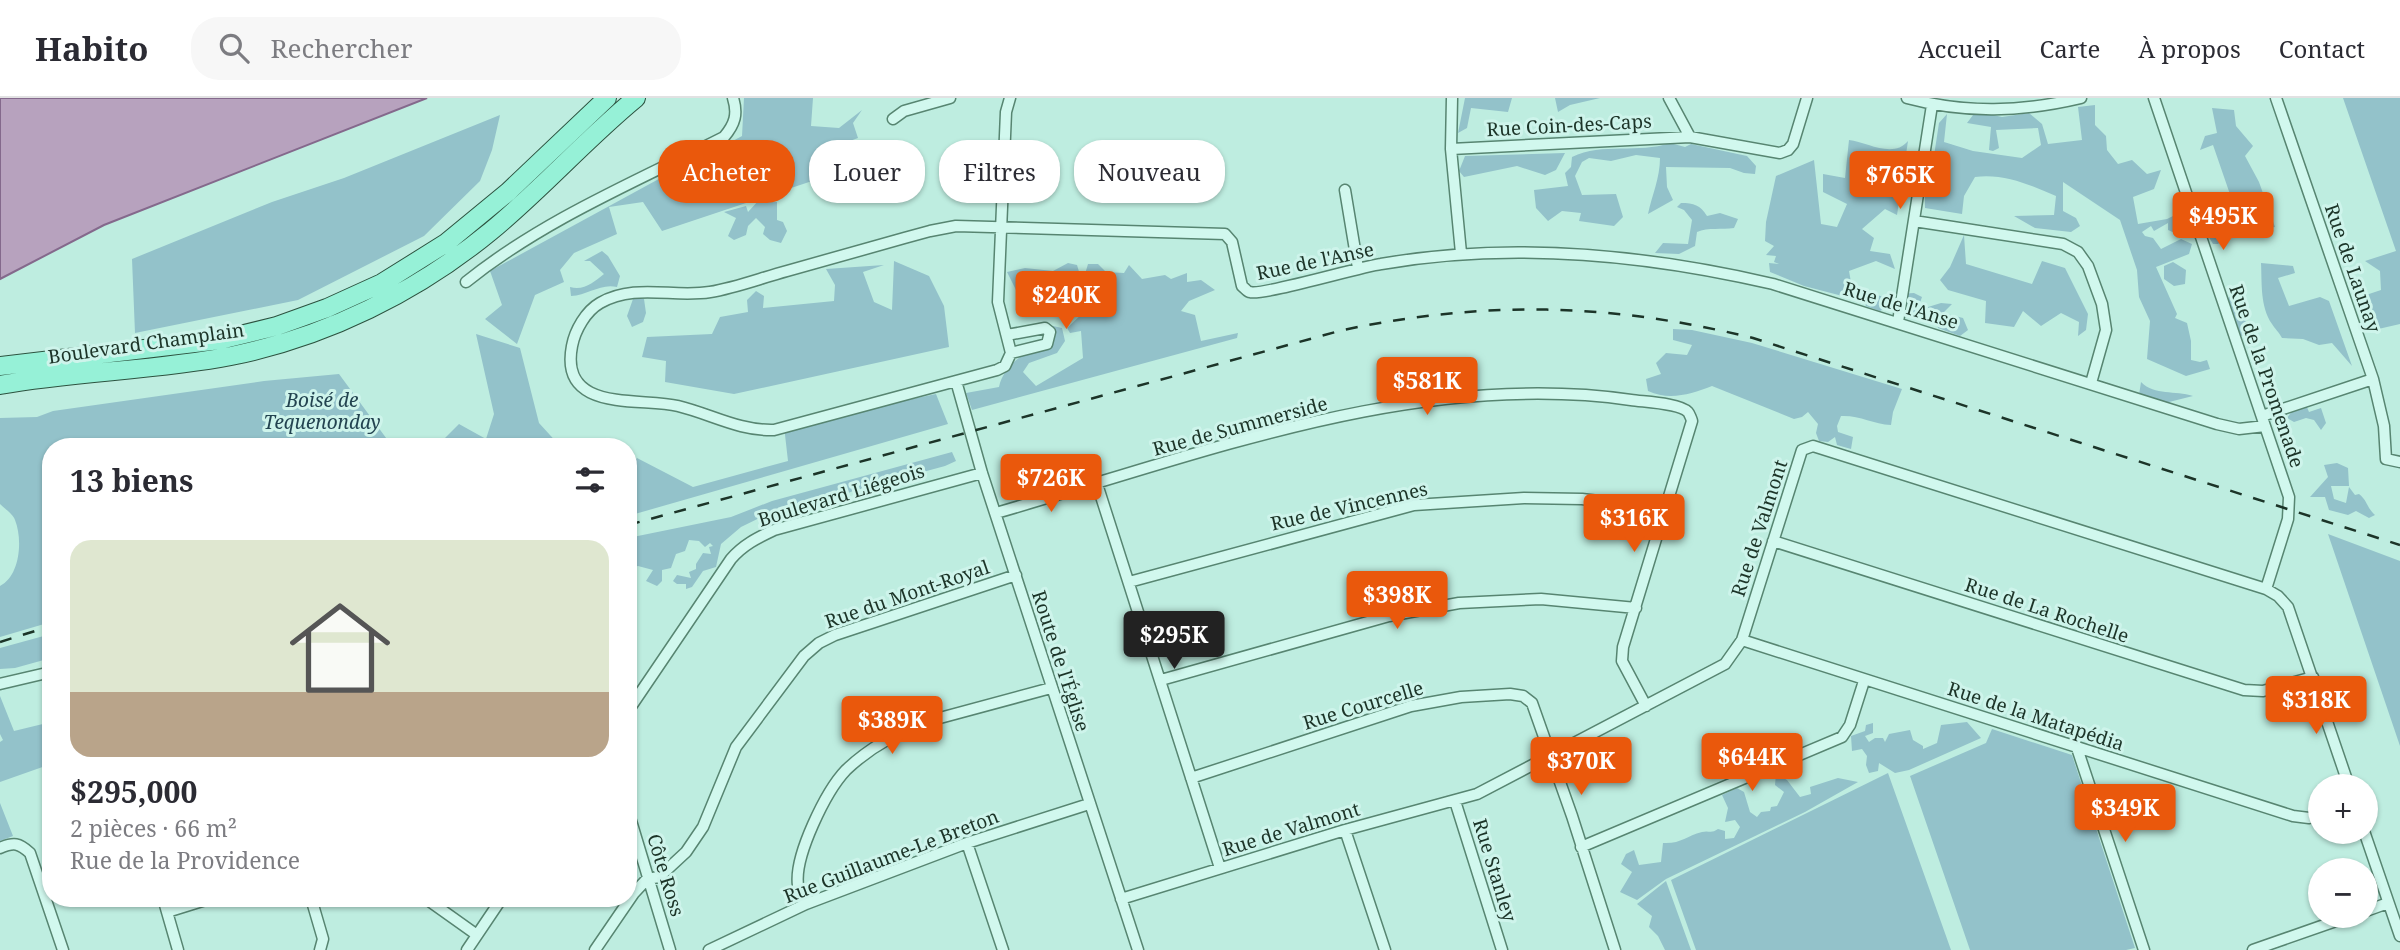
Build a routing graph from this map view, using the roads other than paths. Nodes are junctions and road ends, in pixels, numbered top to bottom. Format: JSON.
{"nodes":[{"id":1,"x":607,"y":98,"type":"edge"},
{"id":2,"x":636,"y":98,"type":"edge"},
{"id":3,"x":733,"y":98,"type":"edge"},
{"id":4,"x":950,"y":98,"type":"edge"},
{"id":5,"x":1010,"y":98,"type":"edge"},
{"id":6,"x":1452,"y":98,"type":"edge"},
{"id":7,"x":1669,"y":98,"type":"edge"},
{"id":8,"x":1807,"y":98,"type":"edge"},
{"id":9,"x":1907,"y":98,"type":"edge"},
{"id":10,"x":2081,"y":98,"type":"edge"},
{"id":11,"x":2154,"y":98,"type":"edge"},
{"id":12,"x":2276,"y":98,"type":"edge"},
{"id":13,"x":1932,"y":105,"type":"junction"},
{"id":14,"x":892,"y":119,"type":"dead end"},
{"id":15,"x":1690,"y":137,"type":"junction"},
{"id":16,"x":1451,"y":149,"type":"junction"},
{"id":17,"x":1345,"y":190,"type":"dead end"},
{"id":18,"x":1914,"y":221,"type":"junction"},
{"id":19,"x":1003,"y":226,"type":"junction"},
{"id":20,"x":1461,"y":253,"type":"junction"},
{"id":21,"x":1358,"y":268,"type":"junction"},
{"id":22,"x":467,"y":282,"type":"dead end"},
{"id":23,"x":1898,"y":322,"type":"junction"},
{"id":24,"x":1007,"y":335,"type":"junction"},
{"id":25,"x":1011,"y":353,"type":"junction"},
{"id":26,"x":0,"y":366,"type":"edge"},
{"id":27,"x":2373,"y":379,"type":"junction"},
{"id":28,"x":956,"y":381,"type":"junction"},
{"id":29,"x":2091,"y":383,"type":"junction"},
{"id":30,"x":0,"y":385,"type":"edge"},
{"id":31,"x":2264,"y":421,"type":"junction"},
{"id":32,"x":2400,"y":462,"type":"edge"},
{"id":33,"x":982,"y":473,"type":"junction"},
{"id":34,"x":1097,"y":484,"type":"junction"},
{"id":35,"x":1665,"y":509,"type":"junction"},
{"id":36,"x":996,"y":513,"type":"junction"},
{"id":37,"x":1773,"y":541,"type":"junction"},
{"id":38,"x":1016,"y":575,"type":"junction"},
{"id":39,"x":1129,"y":582,"type":"junction"},
{"id":40,"x":2266,"y":589,"type":"junction"},
{"id":41,"x":1636,"y":608,"type":"junction"},
{"id":42,"x":1742,"y":640,"type":"junction"},
{"id":43,"x":42,"y":674,"type":"edge"},
{"id":44,"x":2313,"y":677,"type":"junction"},
{"id":45,"x":1161,"y":680,"type":"junction"},
{"id":46,"x":1864,"y":681,"type":"junction"},
{"id":47,"x":0,"y":684,"type":"edge"},
{"id":48,"x":1051,"y":688,"type":"junction"},
{"id":49,"x":637,"y":698,"type":"edge"},
{"id":50,"x":1646,"y":706,"type":"junction"},
{"id":51,"x":2077,"y":748,"type":"junction"},
{"id":52,"x":1550,"y":758,"type":"junction"},
{"id":53,"x":2345,"y":774,"type":"edge"},
{"id":54,"x":1191,"y":778,"type":"junction"},
{"id":55,"x":1455,"y":801,"type":"junction"},
{"id":56,"x":1089,"y":804,"type":"junction"},
{"id":57,"x":2308,"y":818,"type":"edge"},
{"id":58,"x":1345,"y":830,"type":"junction"},
{"id":59,"x":637,"y":842,"type":"edge"},
{"id":60,"x":967,"y":843,"type":"junction"},
{"id":61,"x":2368,"y":844,"type":"edge"},
{"id":62,"x":1581,"y":846,"type":"junction"},
{"id":63,"x":0,"y":848,"type":"edge"},
{"id":64,"x":1220,"y":869,"type":"junction"},
{"id":65,"x":648,"y":879,"type":"junction"},
{"id":66,"x":42,"y":888,"type":"edge"},
{"id":67,"x":637,"y":890,"type":"edge"},
{"id":68,"x":1121,"y":899,"type":"junction"},
{"id":69,"x":2388,"y":903,"type":"junction"},
{"id":70,"x":806,"y":904,"type":"junction"},
{"id":71,"x":48,"y":907,"type":"edge"},
{"id":72,"x":166,"y":907,"type":"edge"},
{"id":73,"x":183,"y":907,"type":"edge"},
{"id":74,"x":314,"y":907,"type":"edge"},
{"id":75,"x":438,"y":907,"type":"edge"},
{"id":76,"x":496,"y":907,"type":"edge"},
{"id":77,"x":624,"y":907,"type":"edge"},
{"id":78,"x":2378,"y":907,"type":"edge"},
{"id":79,"x":167,"y":912,"type":"junction"},
{"id":80,"x":2316,"y":928,"type":"edge"},
{"id":81,"x":477,"y":935,"type":"junction"},
{"id":82,"x":2400,"y":936,"type":"edge"},
{"id":83,"x":63,"y":950,"type":"edge"},
{"id":84,"x":178,"y":950,"type":"edge"},
{"id":85,"x":320,"y":950,"type":"edge"},
{"id":86,"x":467,"y":950,"type":"edge"},
{"id":87,"x":595,"y":950,"type":"edge"},
{"id":88,"x":670,"y":950,"type":"edge"},
{"id":89,"x":709,"y":950,"type":"edge"},
{"id":90,"x":1003,"y":950,"type":"edge"},
{"id":91,"x":1138,"y":950,"type":"edge"},
{"id":92,"x":1385,"y":950,"type":"edge"},
{"id":93,"x":1502,"y":950,"type":"edge"},
{"id":94,"x":1615,"y":950,"type":"edge"},
{"id":95,"x":2144,"y":950,"type":"edge"},
{"id":96,"x":2253,"y":950,"type":"edge"}],
"edges":[{"from":1,"to":26,"type":"main road","name":"Boulevard Champlain"},
{"from":2,"to":30,"type":"main road","name":"Boulevard Champlain"},
{"from":3,"to":22,"type":"street"},
{"from":4,"to":14,"type":"street"},
{"from":5,"to":19,"type":"street"},
{"from":6,"to":16,"type":"street"},
{"from":7,"to":15,"type":"street"},
{"from":8,"to":15,"type":"street"},
{"from":9,"to":13,"type":"street"},
{"from":10,"to":13,"type":"street"},
{"from":11,"to":31,"type":"street","name":"Rue de la Promenade"},
{"from":12,"to":27,"type":"street","name":"Rue de Launay"},
{"from":13,"to":18,"type":"street"},
{"from":15,"to":16,"type":"street","name":"Rue Coin-des-Caps"},
{"from":16,"to":20,"type":"street"},
{"from":17,"to":21,"type":"street"},
{"from":18,"to":23,"type":"street"},
{"from":18,"to":29,"type":"street"},
{"from":19,"to":21,"type":"street","name":"Rue de l'Anse"},
{"from":19,"to":24,"type":"street"},
{"from":19,"to":28,"type":"street","name":"Rue de l'Anse"},
{"from":20,"to":21,"type":"street","name":"Rue de l'Anse"},
{"from":20,"to":23,"type":"street","name":"Rue de l'Anse"},
{"from":23,"to":29,"type":"street","name":"Rue de l'Anse"},
{"from":24,"to":25,"type":"street"},
{"from":24,"to":25,"type":"street"},
{"from":25,"to":28,"type":"street","name":"Rue de l'Anse"},
{"from":27,"to":31,"type":"street"},
{"from":27,"to":32,"type":"street","name":"Rue de Launay"},
{"from":28,"to":33,"type":"street","name":"Route de l'Église"},
{"from":29,"to":31,"type":"street","name":"Rue de l'Anse"},
{"from":31,"to":40,"type":"street","name":"Rue de la Promenade"},
{"from":33,"to":36,"type":"street","name":"Route de l'Église"},
{"from":33,"to":49,"type":"street","name":"Boulevard Liégeois"},
{"from":34,"to":35,"type":"street","name":"Rue de Summerside"},
{"from":34,"to":36,"type":"street","name":"Rue de Summerside"},
{"from":34,"to":39,"type":"street"},
{"from":35,"to":39,"type":"street","name":"Rue de Vincennes"},
{"from":35,"to":41,"type":"street","name":"Rue de Summerside"},
{"from":36,"to":38,"type":"street","name":"Route de l'Église"},
{"from":37,"to":40,"type":"street","name":"Rue de Valmont"},
{"from":37,"to":42,"type":"street","name":"Rue de Valmont"},
{"from":37,"to":44,"type":"street","name":"Rue de La Rochelle"},
{"from":38,"to":48,"type":"street","name":"Route de l'Église"},
{"from":38,"to":65,"type":"street","name":"Rue du Mont-Royal"},
{"from":39,"to":45,"type":"street"},
{"from":40,"to":44,"type":"street","name":"Rue de Valmont"},
{"from":41,"to":45,"type":"street"},
{"from":41,"to":50,"type":"street","name":"Rue de Summerside"},
{"from":42,"to":46,"type":"street","name":"Rue de la Matapédia"},
{"from":42,"to":50,"type":"street","name":"Rue de Valmont"},
{"from":43,"to":47,"type":"street"},
{"from":44,"to":53,"type":"street","name":"Rue de Valmont"},
{"from":45,"to":54,"type":"street"},
{"from":46,"to":51,"type":"street","name":"Rue de la Matapédia"},
{"from":46,"to":62,"type":"street"},
{"from":48,"to":56,"type":"street","name":"Route de l'Église"},
{"from":48,"to":70,"type":"street"},
{"from":50,"to":52,"type":"street","name":"Rue de Valmont"},
{"from":51,"to":57,"type":"street","name":"Rue de la Matapédia"},
{"from":51,"to":95,"type":"street"},
{"from":52,"to":54,"type":"street","name":"Rue Courcelle"},
{"from":52,"to":55,"type":"street","name":"Rue de Valmont"},
{"from":52,"to":62,"type":"street","name":"Rue Courcelle"},
{"from":54,"to":64,"type":"street"},
{"from":55,"to":58,"type":"street","name":"Rue de Valmont"},
{"from":55,"to":93,"type":"street","name":"Rue Stanley"},
{"from":56,"to":60,"type":"street","name":"Rue Guillaume-Le Breton"},
{"from":56,"to":68,"type":"street","name":"Route de l'Église"},
{"from":58,"to":64,"type":"street","name":"Rue de Valmont"},
{"from":58,"to":92,"type":"street"},
{"from":59,"to":65,"type":"street","name":"Côte Ross"},
{"from":60,"to":70,"type":"street","name":"Rue Guillaume-Le Breton"},
{"from":60,"to":90,"type":"street"},
{"from":61,"to":69,"type":"street"},
{"from":62,"to":94,"type":"street","name":"Rue Courcelle"},
{"from":63,"to":66,"type":"street"},
{"from":64,"to":68,"type":"street","name":"Rue de Valmont"},
{"from":65,"to":67,"type":"street","name":"Rue du Mont-Royal"},
{"from":65,"to":88,"type":"street","name":"Côte Ross"},
{"from":68,"to":91,"type":"street","name":"Route de l'Église"},
{"from":69,"to":78,"type":"street"},
{"from":69,"to":82,"type":"street"},
{"from":70,"to":89,"type":"street","name":"Rue Guillaume-Le Breton"},
{"from":71,"to":83,"type":"street"},
{"from":72,"to":79,"type":"street"},
{"from":73,"to":79,"type":"street"},
{"from":74,"to":85,"type":"street"},
{"from":75,"to":81,"type":"street"},
{"from":76,"to":81,"type":"street"},
{"from":77,"to":87,"type":"street","name":"Rue du Mont-Royal"},
{"from":79,"to":84,"type":"street"},
{"from":80,"to":96,"type":"street"},
{"from":81,"to":86,"type":"street"}]}
